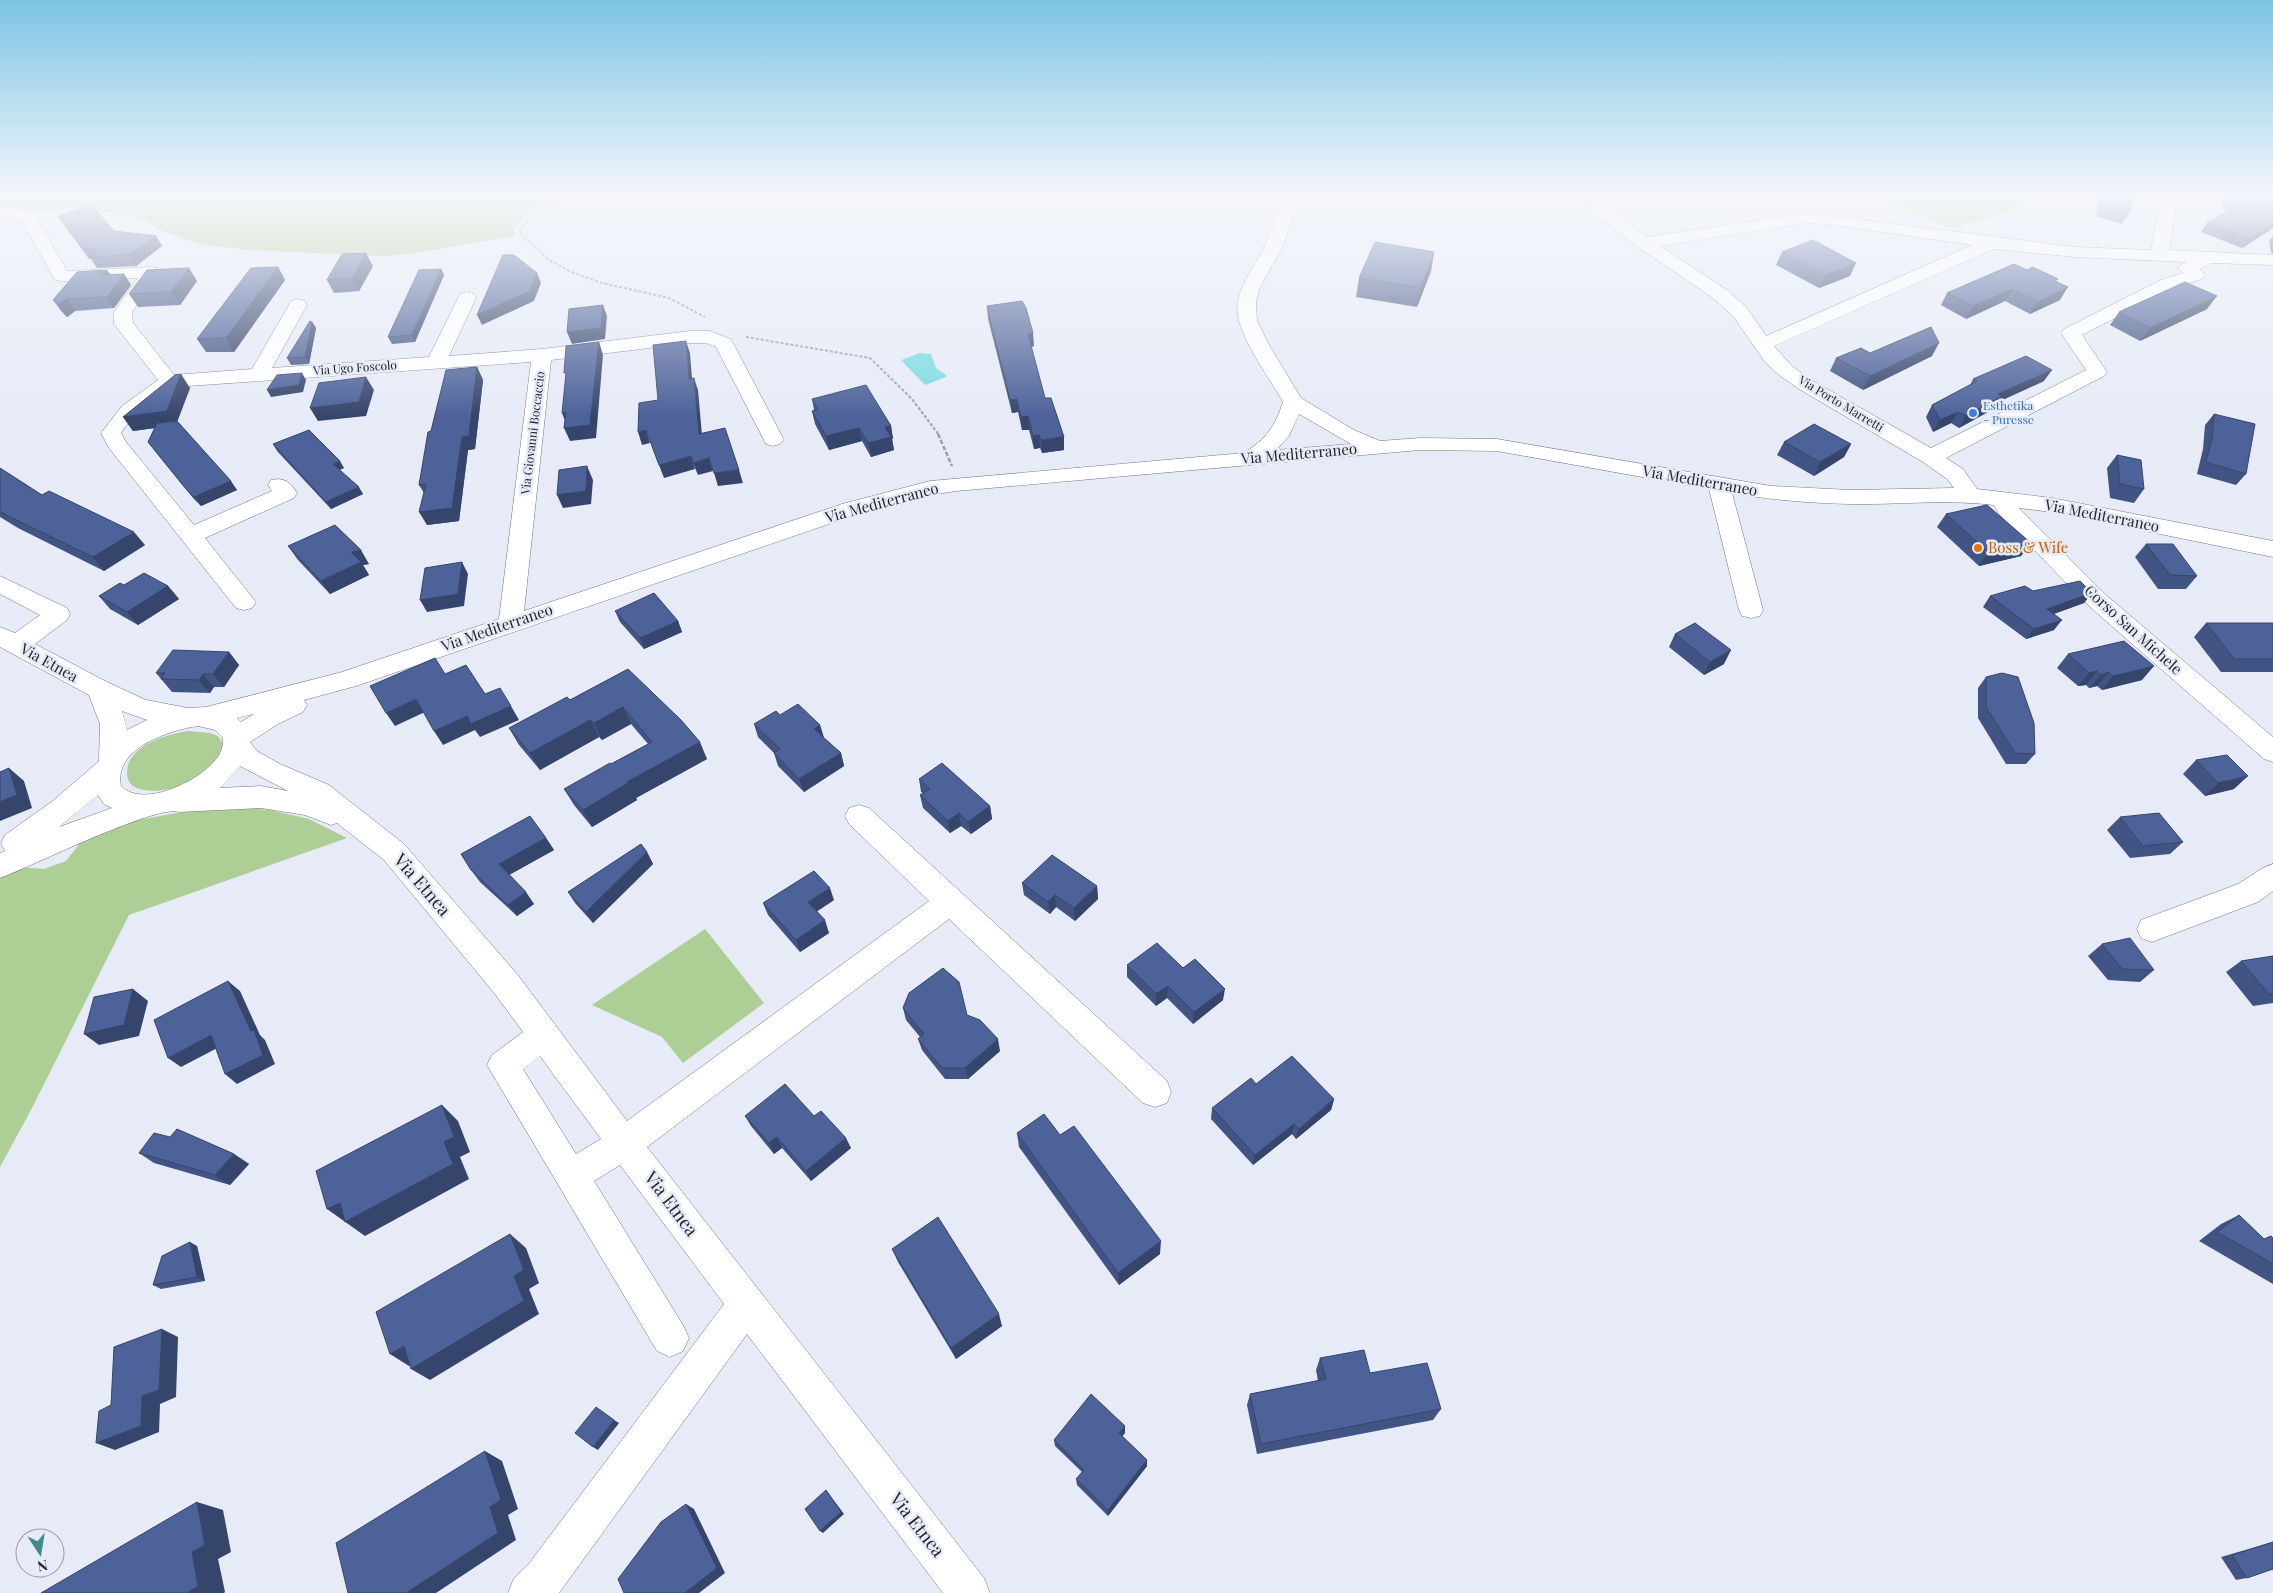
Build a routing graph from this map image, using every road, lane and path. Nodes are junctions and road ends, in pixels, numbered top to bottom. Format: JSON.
{"nodes":[{"id":1,"x":57,"y":268,"type":"edge"},
{"id":2,"x":1261,"y":268,"type":"edge"},
{"id":3,"x":1682,"y":268,"type":"edge"},
{"id":4,"x":1935,"y":268,"type":"edge"},
{"id":5,"x":2187,"y":268,"type":"edge"},
{"id":6,"x":467,"y":298,"type":"dead end"},
{"id":7,"x":298,"y":305,"type":"dead end"},
{"id":8,"x":1763,"y":344,"type":"junction"},
{"id":9,"x":542,"y":355,"type":"junction"},
{"id":10,"x":436,"y":362,"type":"junction"},
{"id":11,"x":259,"y":374,"type":"junction"},
{"id":12,"x":169,"y":381,"type":"junction"},
{"id":13,"x":1293,"y":402,"type":"junction"},
{"id":14,"x":773,"y":440,"type":"dead end"},
{"id":15,"x":1378,"y":448,"type":"junction"},
{"id":16,"x":1931,"y":457,"type":"junction"},
{"id":17,"x":1250,"y":458,"type":"junction"},
{"id":18,"x":279,"y":485,"type":"dead end"},
{"id":19,"x":1719,"y":485,"type":"junction"},
{"id":20,"x":1970,"y":495,"type":"junction"},
{"id":21,"x":2003,"y":499,"type":"junction"},
{"id":22,"x":190,"y":536,"type":"junction"},
{"id":23,"x":2273,"y":549,"type":"edge"},
{"id":24,"x":0,"y":584,"type":"edge"},
{"id":25,"x":244,"y":602,"type":"dead end"},
{"id":26,"x":1751,"y":610,"type":"dead end"},
{"id":27,"x":511,"y":623,"type":"junction"},
{"id":28,"x":8,"y":640,"type":"edge"},
{"id":29,"x":347,"y":680,"type":"junction"},
{"id":30,"x":98,"y":689,"type":"junction"},
{"id":31,"x":197,"y":717,"type":"junction"},
{"id":32,"x":236,"y":741,"type":"junction"},
{"id":33,"x":2273,"y":752,"type":"edge"},
{"id":34,"x":111,"y":764,"type":"junction"},
{"id":35,"x":160,"y":803,"type":"junction"},
{"id":36,"x":859,"y":816,"type":"dead end"},
{"id":37,"x":361,"y":826,"type":"junction"},
{"id":38,"x":0,"y":852,"type":"edge"},
{"id":39,"x":0,"y":866,"type":"edge"},
{"id":40,"x":2273,"y":876,"type":"edge"},
{"id":41,"x":950,"y":902,"type":"junction"},
{"id":42,"x":2152,"y":929,"type":"dead end"},
{"id":43,"x":543,"y":1035,"type":"junction"},
{"id":44,"x":1155,"y":1092,"type":"dead end"},
{"id":45,"x":624,"y":1144,"type":"junction"},
{"id":46,"x":571,"y":1176,"type":"junction"},
{"id":47,"x":747,"y":1304,"type":"junction"},
{"id":48,"x":670,"y":1338,"type":"dead end"},
{"id":49,"x":528,"y":1593,"type":"edge"},
{"id":50,"x":969,"y":1593,"type":"edge"}],
"edges":[{"from":1,"to":12,"type":"street"},
{"from":2,"to":13,"type":"street"},
{"from":3,"to":8,"type":"street","name":"Via Porto Marretti"},
{"from":4,"to":8,"type":"street"},
{"from":5,"to":16,"type":"street"},
{"from":6,"to":10,"type":"street"},
{"from":7,"to":11,"type":"street"},
{"from":8,"to":16,"type":"street","name":"Via Porto Marretti"},
{"from":9,"to":10,"type":"street","name":"Via Ugo Foscolo"},
{"from":9,"to":14,"type":"street","name":"Via Giovanni Boccaccio"},
{"from":9,"to":27,"type":"street","name":"Via Giovanni Boccaccio"},
{"from":10,"to":11,"type":"street","name":"Via Ugo Foscolo"},
{"from":11,"to":12,"type":"street","name":"Via Ugo Foscolo"},
{"from":12,"to":22,"type":"street"},
{"from":13,"to":15,"type":"street"},
{"from":13,"to":17,"type":"street"},
{"from":15,"to":17,"type":"street","name":"Via Mediterraneo"},
{"from":15,"to":19,"type":"street","name":"Via Mediterraneo"},
{"from":16,"to":20,"type":"street","name":"Via Porto Marretti"},
{"from":17,"to":27,"type":"street","name":"Via Mediterraneo"},
{"from":18,"to":22,"type":"street"},
{"from":19,"to":20,"type":"street","name":"Via Mediterraneo"},
{"from":19,"to":26,"type":"street"},
{"from":20,"to":21,"type":"street","name":"Via Mediterraneo"},
{"from":21,"to":23,"type":"street","name":"Via Mediterraneo"},
{"from":21,"to":33,"type":"street","name":"Corso San Michele"},
{"from":22,"to":25,"type":"street"},
{"from":24,"to":28,"type":"street"},
{"from":27,"to":29,"type":"street","name":"Via Mediterraneo"},
{"from":28,"to":30,"type":"street","name":"Via Etnea"},
{"from":29,"to":31,"type":"street"},
{"from":29,"to":32,"type":"street"},
{"from":30,"to":31,"type":"street","name":"Via Etnea"},
{"from":30,"to":34,"type":"street"},
{"from":31,"to":32,"type":"street","name":"Via Etnea"},
{"from":31,"to":34,"type":"street"},
{"from":32,"to":35,"type":"street"},
{"from":32,"to":37,"type":"street","name":"Via Etnea"},
{"from":34,"to":35,"type":"street"},
{"from":34,"to":38,"type":"street"},
{"from":35,"to":37,"type":"street"},
{"from":35,"to":39,"type":"street"},
{"from":36,"to":41,"type":"street"},
{"from":37,"to":43,"type":"street","name":"Via Etnea"},
{"from":40,"to":42,"type":"street"},
{"from":41,"to":44,"type":"street"},
{"from":41,"to":45,"type":"street"},
{"from":43,"to":45,"type":"street","name":"Via Etnea"},
{"from":43,"to":46,"type":"street"},
{"from":45,"to":46,"type":"street"},
{"from":45,"to":47,"type":"street","name":"Via Etnea"},
{"from":46,"to":48,"type":"street"},
{"from":47,"to":49,"type":"street"},
{"from":47,"to":50,"type":"street","name":"Via Etnea"}]}
